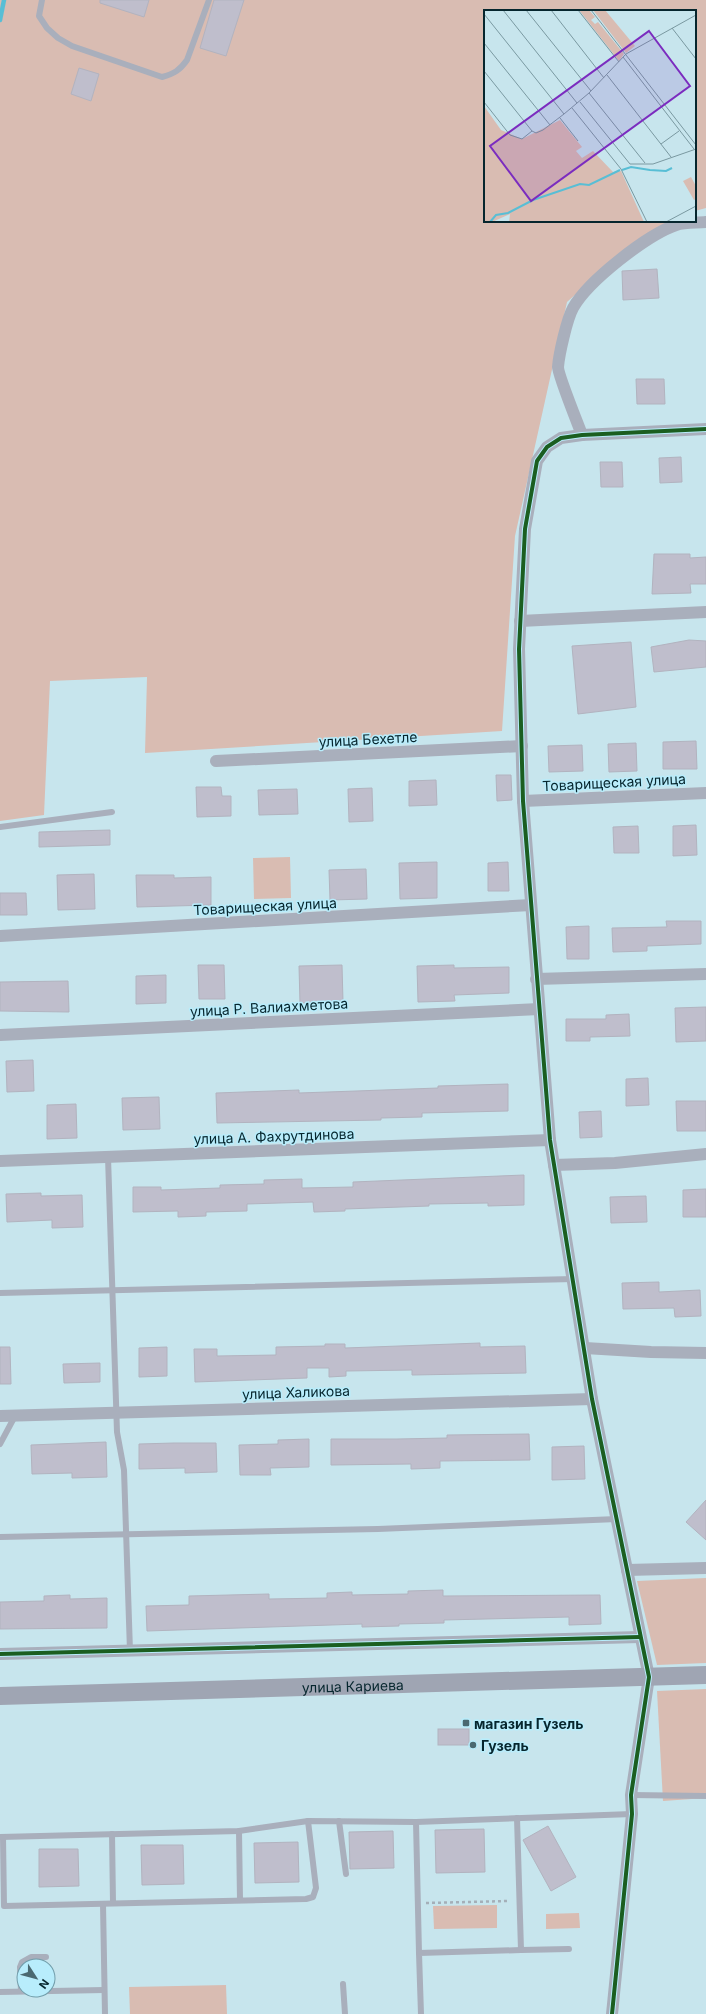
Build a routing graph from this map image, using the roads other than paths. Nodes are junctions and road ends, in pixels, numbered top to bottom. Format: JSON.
{"nodes":[{"id":1,"x":42,"y":0,"type":"edge"},
{"id":2,"x":209,"y":0,"type":"edge"},
{"id":3,"x":706,"y":222,"type":"edge"},
{"id":4,"x":706,"y":429,"type":"edge"},
{"id":5,"x":582,"y":435,"type":"junction"},
{"id":6,"x":706,"y":612,"type":"edge"},
{"id":7,"x":520,"y":620,"type":"junction"},
{"id":8,"x":522,"y":746,"type":"junction"},
{"id":9,"x":216,"y":761,"type":"dead end"},
{"id":10,"x":706,"y":793,"type":"edge"},
{"id":11,"x":523,"y":801,"type":"junction"},
{"id":12,"x":112,"y":812,"type":"dead end"},
{"id":13,"x":0,"y":826,"type":"edge"},
{"id":14,"x":531,"y":905,"type":"junction"},
{"id":15,"x":0,"y":936,"type":"edge"},
{"id":16,"x":706,"y":974,"type":"edge"},
{"id":17,"x":536,"y":979,"type":"junction"},
{"id":18,"x":539,"y":1009,"type":"junction"},
{"id":19,"x":0,"y":1035,"type":"edge"},
{"id":20,"x":550,"y":1140,"type":"junction"},
{"id":21,"x":706,"y":1154,"type":"edge"},
{"id":22,"x":108,"y":1157,"type":"junction"},
{"id":23,"x":0,"y":1161,"type":"edge"},
{"id":24,"x":554,"y":1165,"type":"junction"},
{"id":25,"x":574,"y":1279,"type":"junction"},
{"id":26,"x":113,"y":1291,"type":"junction"},
{"id":27,"x":0,"y":1293,"type":"edge"},
{"id":28,"x":585,"y":1348,"type":"junction"},
{"id":29,"x":706,"y":1353,"type":"edge"},
{"id":30,"x":592,"y":1399,"type":"junction"},
{"id":31,"x":117,"y":1413,"type":"junction"},
{"id":32,"x":0,"y":1416,"type":"edge"},
{"id":33,"x":15,"y":1416,"type":"junction"},
{"id":34,"x":0,"y":1444,"type":"edge"},
{"id":35,"x":617,"y":1519,"type":"junction"},
{"id":36,"x":126,"y":1534,"type":"junction"},
{"id":37,"x":0,"y":1537,"type":"edge"},
{"id":38,"x":706,"y":1568,"type":"edge"},
{"id":39,"x":626,"y":1570,"type":"junction"},
{"id":40,"x":640,"y":1637,"type":"junction"},
{"id":41,"x":130,"y":1651,"type":"junction"},
{"id":42,"x":0,"y":1654,"type":"edge"},
{"id":43,"x":706,"y":1675,"type":"edge"},
{"id":44,"x":649,"y":1677,"type":"junction"},
{"id":45,"x":0,"y":1696,"type":"edge"},
{"id":46,"x":631,"y":1795,"type":"junction"},
{"id":47,"x":706,"y":1796,"type":"edge"},
{"id":48,"x":632,"y":1814,"type":"junction"},
{"id":49,"x":516,"y":1818,"type":"junction"},
{"id":50,"x":308,"y":1821,"type":"junction"},
{"id":51,"x":339,"y":1821,"type":"junction"},
{"id":52,"x":416,"y":1822,"type":"junction"},
{"id":53,"x":239,"y":1831,"type":"junction"},
{"id":54,"x":112,"y":1834,"type":"junction"},
{"id":55,"x":1,"y":1837,"type":"edge"},
{"id":56,"x":346,"y":1874,"type":"dead end"},
{"id":57,"x":240,"y":1900,"type":"junction"},
{"id":58,"x":102,"y":1904,"type":"junction"},
{"id":59,"x":113,"y":1904,"type":"junction"},
{"id":60,"x":2,"y":1906,"type":"edge"},
{"id":61,"x":569,"y":1949,"type":"dead end"},
{"id":62,"x":521,"y":1950,"type":"junction"},
{"id":63,"x":419,"y":1953,"type":"junction"},
{"id":64,"x":46,"y":1957,"type":"dead end"},
{"id":65,"x":29,"y":1958,"type":"edge"},
{"id":66,"x":343,"y":1984,"type":"dead end"},
{"id":67,"x":104,"y":1990,"type":"junction"},
{"id":68,"x":16,"y":1991,"type":"edge"},
{"id":69,"x":56,"y":1991,"type":"edge"},
{"id":70,"x":0,"y":1992,"type":"edge"},
{"id":71,"x":105,"y":2014,"type":"edge"},
{"id":72,"x":345,"y":2014,"type":"edge"},
{"id":73,"x":420,"y":2014,"type":"edge"},
{"id":74,"x":612,"y":2014,"type":"edge"}],
"edges":[{"from":1,"to":2,"type":"lane"},
{"from":3,"to":5,"type":"street"},
{"from":4,"to":5,"type":"street"},
{"from":5,"to":7,"type":"street"},
{"from":6,"to":7,"type":"street"},
{"from":7,"to":8,"type":"street"},
{"from":8,"to":9,"type":"street","name":"улица Бехетле"},
{"from":8,"to":11,"type":"street"},
{"from":10,"to":11,"type":"street","name":"Товарищеская улица"},
{"from":11,"to":14,"type":"street"},
{"from":12,"to":13,"type":"lane"},
{"from":14,"to":15,"type":"street","name":"Товарищеская улица"},
{"from":14,"to":17,"type":"street"},
{"from":16,"to":17,"type":"street"},
{"from":17,"to":18,"type":"street"},
{"from":18,"to":19,"type":"street","name":"улица Р. Валиахметова"},
{"from":18,"to":20,"type":"street"},
{"from":20,"to":22,"type":"street","name":"улица А. Фахрутдинова"},
{"from":20,"to":24,"type":"street"},
{"from":21,"to":24,"type":"street"},
{"from":22,"to":23,"type":"street","name":"улица А. Фахрутдинова"},
{"from":22,"to":26,"type":"lane"},
{"from":24,"to":25,"type":"street"},
{"from":25,"to":26,"type":"lane"},
{"from":25,"to":28,"type":"street"},
{"from":26,"to":27,"type":"lane"},
{"from":26,"to":31,"type":"lane"},
{"from":28,"to":29,"type":"street"},
{"from":28,"to":30,"type":"street"},
{"from":30,"to":31,"type":"street","name":"улица Халикова"},
{"from":30,"to":35,"type":"street"},
{"from":31,"to":33,"type":"street","name":"улица Халикова"},
{"from":31,"to":36,"type":"lane"},
{"from":32,"to":33,"type":"street","name":"улица Халикова"},
{"from":33,"to":34,"type":"lane"},
{"from":35,"to":36,"type":"lane"},
{"from":35,"to":39,"type":"street"},
{"from":36,"to":37,"type":"lane"},
{"from":36,"to":41,"type":"lane"},
{"from":38,"to":39,"type":"street"},
{"from":39,"to":40,"type":"street"},
{"from":40,"to":41,"type":"street"},
{"from":40,"to":44,"type":"street"},
{"from":41,"to":42,"type":"street"},
{"from":43,"to":44,"type":"main road","name":"улица Кариева"},
{"from":44,"to":45,"type":"main road","name":"улица Кариева"},
{"from":44,"to":46,"type":"street"},
{"from":46,"to":47,"type":"lane"},
{"from":46,"to":48,"type":"street"},
{"from":48,"to":49,"type":"lane"},
{"from":48,"to":74,"type":"street"},
{"from":49,"to":52,"type":"lane"},
{"from":49,"to":62,"type":"lane"},
{"from":50,"to":51,"type":"lane"},
{"from":50,"to":53,"type":"lane"},
{"from":50,"to":57,"type":"lane"},
{"from":51,"to":52,"type":"lane"},
{"from":51,"to":56,"type":"lane"},
{"from":52,"to":63,"type":"lane"},
{"from":53,"to":54,"type":"lane"},
{"from":53,"to":57,"type":"lane"},
{"from":54,"to":55,"type":"lane"},
{"from":54,"to":59,"type":"lane"},
{"from":55,"to":60,"type":"lane"},
{"from":57,"to":59,"type":"lane"},
{"from":58,"to":59,"type":"lane"},
{"from":58,"to":60,"type":"lane"},
{"from":58,"to":67,"type":"lane"},
{"from":61,"to":62,"type":"lane"},
{"from":62,"to":63,"type":"lane"},
{"from":63,"to":73,"type":"lane"},
{"from":64,"to":65,"type":"lane"},
{"from":66,"to":72,"type":"lane"},
{"from":67,"to":69,"type":"lane"},
{"from":67,"to":71,"type":"lane"},
{"from":68,"to":70,"type":"lane"}]}
